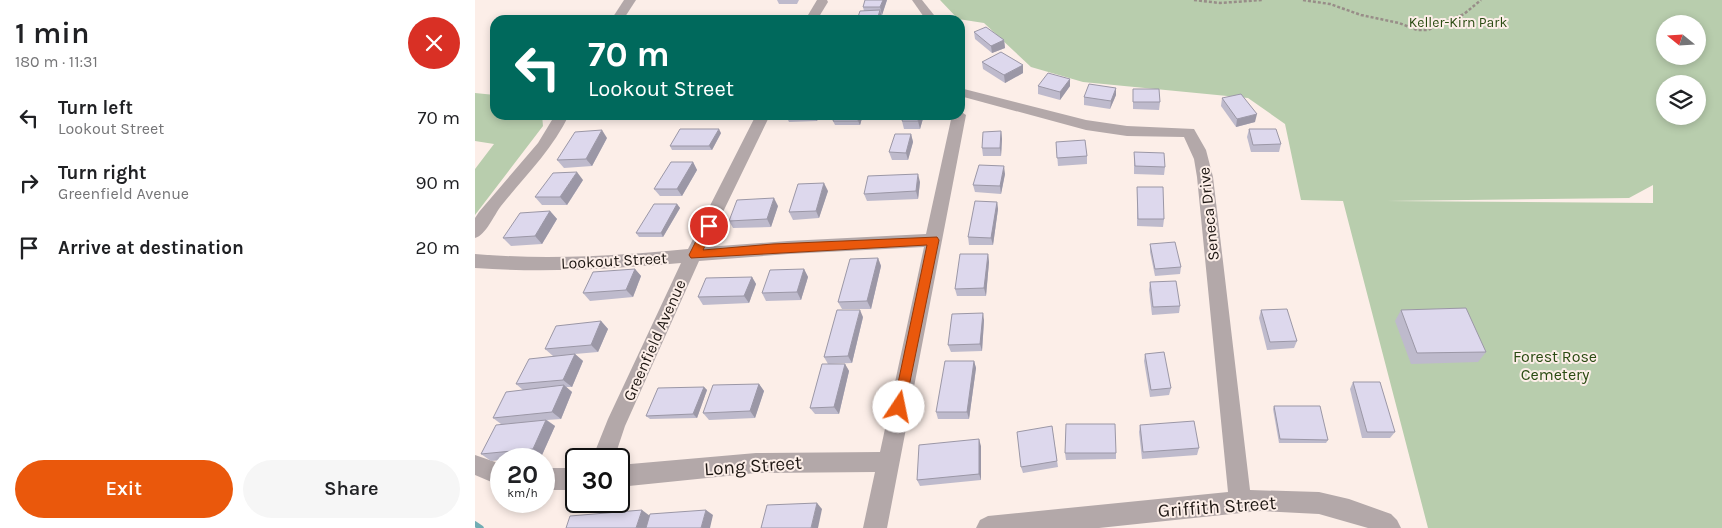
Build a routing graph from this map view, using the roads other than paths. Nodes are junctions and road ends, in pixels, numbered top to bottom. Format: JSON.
{"nodes":[{"id":1,"x":630,"y":0,"type":"edge"},
{"id":2,"x":822,"y":2,"type":"dead end"},
{"id":3,"x":917,"y":2,"type":"dead end"},
{"id":4,"x":620,"y":15,"type":"edge"},
{"id":5,"x":814,"y":15,"type":"edge"},
{"id":6,"x":928,"y":15,"type":"edge"},
{"id":7,"x":965,"y":93,"type":"edge"},
{"id":8,"x":560,"y":120,"type":"edge"},
{"id":9,"x":761,"y":120,"type":"edge"},
{"id":10,"x":959,"y":120,"type":"edge"},
{"id":11,"x":475,"y":232,"type":"edge"},
{"id":12,"x":933,"y":240,"type":"junction"},
{"id":13,"x":695,"y":255,"type":"junction"},
{"id":14,"x":475,"y":262,"type":"edge"},
{"id":15,"x":607,"y":448,"type":"edge"},
{"id":16,"x":888,"y":462,"type":"junction"},
{"id":17,"x":475,"y":466,"type":"edge"},
{"id":18,"x":490,"y":471,"type":"edge"},
{"id":19,"x":630,"y":475,"type":"edge"},
{"id":20,"x":1240,"y":501,"type":"junction"},
{"id":21,"x":1386,"y":525,"type":"edge"},
{"id":22,"x":875,"y":528,"type":"edge"},
{"id":23,"x":988,"y":528,"type":"edge"}],
"edges":[{"from":1,"to":4,"type":"street"},
{"from":2,"to":5,"type":"street"},
{"from":3,"to":6,"type":"street"},
{"from":7,"to":20,"type":"street","name":"Seneca Drive"},
{"from":8,"to":11,"type":"street"},
{"from":9,"to":13,"type":"street","name":"Greenfield Avenue"},
{"from":10,"to":12,"type":"street"},
{"from":12,"to":13,"type":"street","name":"Lookout Street"},
{"from":12,"to":16,"type":"street"},
{"from":13,"to":14,"type":"street","name":"Lookout Street"},
{"from":13,"to":15,"type":"street","name":"Greenfield Avenue"},
{"from":16,"to":19,"type":"street","name":"Long Street"},
{"from":16,"to":22,"type":"street"},
{"from":17,"to":18,"type":"street"},
{"from":20,"to":21,"type":"street","name":"Griffith Street"},
{"from":20,"to":23,"type":"street","name":"Griffith Street"}]}
